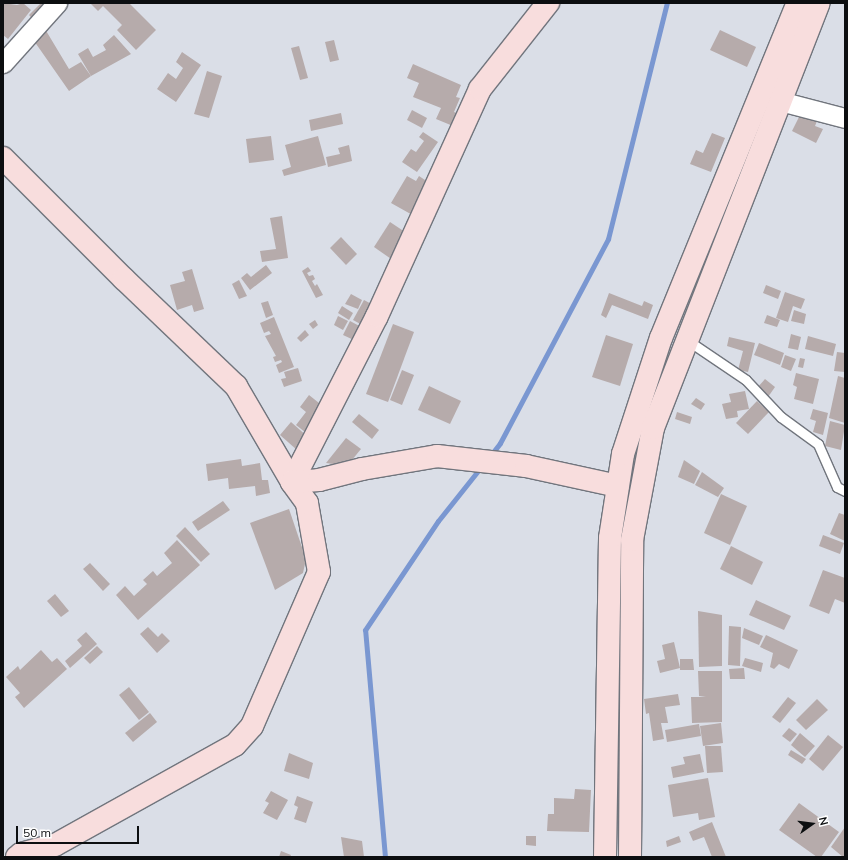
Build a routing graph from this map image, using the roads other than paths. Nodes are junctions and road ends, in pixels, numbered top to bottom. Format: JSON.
{"nodes":[{"id":1,"x":57,"y":3,"type":"edge"},
{"id":2,"x":548,"y":3,"type":"edge"},
{"id":3,"x":798,"y":3,"type":"edge"},
{"id":4,"x":819,"y":3,"type":"edge"},
{"id":5,"x":3,"y":62,"type":"edge"},
{"id":6,"x":780,"y":102,"type":"junction"},
{"id":7,"x":845,"y":118,"type":"edge"},
{"id":8,"x":3,"y":158,"type":"edge"},
{"id":9,"x":687,"y":340,"type":"junction"},
{"id":10,"x":292,"y":482,"type":"junction"},
{"id":11,"x":618,"y":486,"type":"junction"},
{"id":12,"x":845,"y":491,"type":"edge"},
{"id":13,"x":17,"y":857,"type":"edge"},
{"id":14,"x":605,"y":857,"type":"edge"},
{"id":15,"x":630,"y":857,"type":"edge"}],
"edges":[{"from":1,"to":5,"type":"street"},
{"from":2,"to":10,"type":"street"},
{"from":3,"to":11,"type":"street"},
{"from":4,"to":6,"type":"street"},
{"from":6,"to":7,"type":"street"},
{"from":6,"to":9,"type":"street"},
{"from":8,"to":10,"type":"street"},
{"from":9,"to":12,"type":"lane"},
{"from":9,"to":15,"type":"street"},
{"from":10,"to":11,"type":"street"},
{"from":10,"to":13,"type":"street"},
{"from":11,"to":14,"type":"street"}]}
